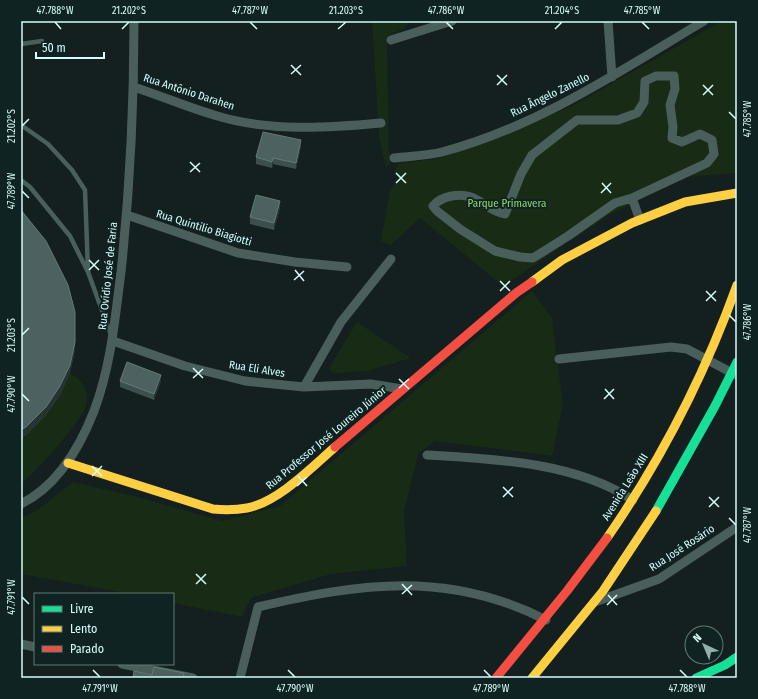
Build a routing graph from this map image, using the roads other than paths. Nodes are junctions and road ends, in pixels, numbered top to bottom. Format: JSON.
{"nodes":[{"id":1,"x":134,"y":21,"type":"edge"},
{"id":2,"x":452,"y":21,"type":"edge"},
{"id":3,"x":608,"y":21,"type":"edge"},
{"id":4,"x":704,"y":21,"type":"edge"},
{"id":5,"x":391,"y":40,"type":"dead end"},
{"id":6,"x":42,"y":41,"type":"dead end"},
{"id":7,"x":21,"y":44,"type":"edge"},
{"id":8,"x":612,"y":77,"type":"junction"},
{"id":9,"x":134,"y":87,"type":"junction"},
{"id":10,"x":381,"y":123,"type":"dead end"},
{"id":11,"x":21,"y":124,"type":"edge"},
{"id":12,"x":394,"y":158,"type":"dead end"},
{"id":13,"x":21,"y":180,"type":"edge"},
{"id":14,"x":737,"y":193,"type":"edge"},
{"id":15,"x":632,"y":198,"type":"junction"},
{"id":16,"x":127,"y":215,"type":"junction"},
{"id":17,"x":640,"y":220,"type":"junction"},
{"id":18,"x":391,"y":259,"type":"dead end"},
{"id":19,"x":347,"y":267,"type":"dead end"},
{"id":20,"x":88,"y":272,"type":"junction"},
{"id":21,"x":737,"y":285,"type":"edge"},
{"id":22,"x":113,"y":341,"type":"junction"},
{"id":23,"x":706,"y":358,"type":"junction"},
{"id":24,"x":559,"y":359,"type":"dead end"},
{"id":25,"x":737,"y":362,"type":"edge"},
{"id":26,"x":735,"y":375,"type":"edge"},
{"id":27,"x":304,"y":387,"type":"junction"},
{"id":28,"x":402,"y":389,"type":"junction"},
{"id":29,"x":427,"y":454,"type":"dead end"},
{"id":30,"x":68,"y":463,"type":"junction"},
{"id":31,"x":633,"y":500,"type":"junction"},
{"id":32,"x":21,"y":504,"type":"edge"},
{"id":33,"x":737,"y":526,"type":"edge"},
{"id":34,"x":593,"y":603,"type":"junction"},
{"id":35,"x":546,"y":620,"type":"junction"},
{"id":36,"x":21,"y":644,"type":"edge"},
{"id":37,"x":34,"y":647,"type":"edge"},
{"id":38,"x":737,"y":657,"type":"edge"},
{"id":39,"x":127,"y":665,"type":"edge"},
{"id":40,"x":193,"y":678,"type":"edge"},
{"id":41,"x":240,"y":678,"type":"edge"},
{"id":42,"x":496,"y":678,"type":"edge"},
{"id":43,"x":532,"y":678,"type":"edge"},
{"id":44,"x":696,"y":678,"type":"edge"}],
"edges":[{"from":1,"to":9,"type":"street","name":"Rua Ovídio José de Faria"},
{"from":2,"to":5,"type":"street"},
{"from":3,"to":8,"type":"street"},
{"from":4,"to":8,"type":"street","name":"Rua Ângelo Zanello"},
{"from":6,"to":7,"type":"lane"},
{"from":8,"to":12,"type":"street","name":"Rua Ângelo Zanello"},
{"from":9,"to":10,"type":"street","name":"Rua Antônio Darahen"},
{"from":9,"to":16,"type":"street","name":"Rua Ovídio José de Faria"},
{"from":11,"to":20,"type":"lane"},
{"from":13,"to":20,"type":"lane"},
{"from":14,"to":17,"type":"main road","name":"Rua Professor José Loureiro Júnior"},
{"from":15,"to":15,"type":"street"},
{"from":15,"to":17,"type":"street"},
{"from":16,"to":19,"type":"street","name":"Rua Quintilio Biagiotti"},
{"from":16,"to":22,"type":"street","name":"Rua Ovídio José de Faria"},
{"from":17,"to":28,"type":"main road","name":"Rua Professor José Loureiro Júnior"},
{"from":18,"to":27,"type":"street"},
{"from":20,"to":22,"type":"lane"},
{"from":21,"to":23,"type":"main road","name":"Avenida Leão XIII"},
{"from":22,"to":27,"type":"street","name":"Rua Eli Alves"},
{"from":22,"to":30,"type":"street","name":"Rua Ovídio José de Faria"},
{"from":23,"to":24,"type":"street"},
{"from":23,"to":26,"type":"street"},
{"from":23,"to":31,"type":"main road","name":"Avenida Leão XIII"},
{"from":25,"to":26,"type":"main road"},
{"from":26,"to":34,"type":"main road"},
{"from":27,"to":28,"type":"street","name":"Rua Eli Alves"},
{"from":28,"to":30,"type":"main road","name":"Rua Professor José Loureiro Júnior"},
{"from":29,"to":31,"type":"street"},
{"from":30,"to":32,"type":"street","name":"Rua Ovídio José de Faria"},
{"from":31,"to":35,"type":"main road","name":"Avenida Leão XIII"},
{"from":33,"to":34,"type":"street","name":"Rua José Rosário"},
{"from":34,"to":43,"type":"main road"},
{"from":35,"to":41,"type":"street"},
{"from":35,"to":42,"type":"main road","name":"Avenida Leão XIII"},
{"from":36,"to":37,"type":"street"},
{"from":38,"to":44,"type":"main road"},
{"from":39,"to":40,"type":"street"}]}
